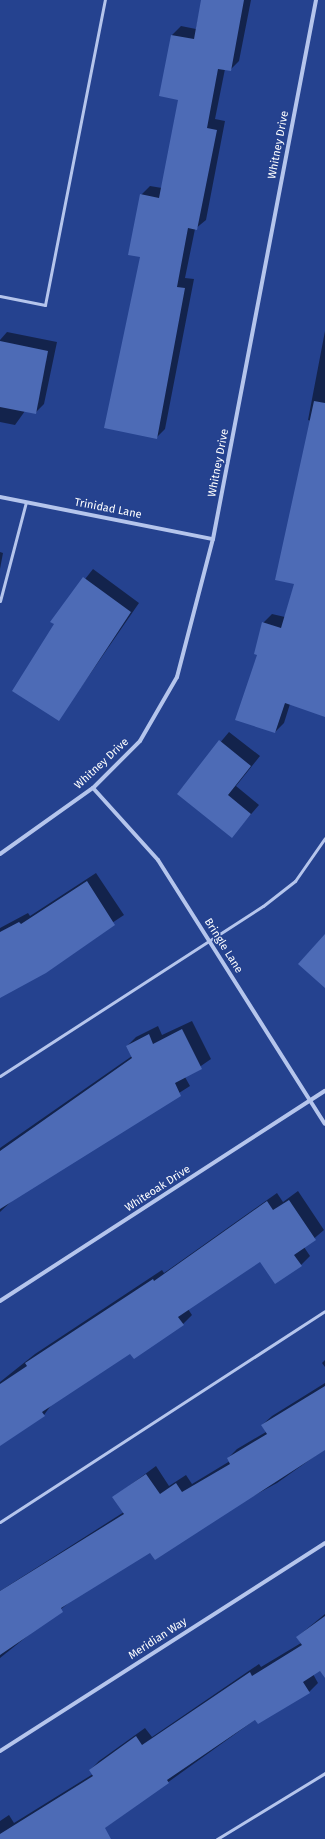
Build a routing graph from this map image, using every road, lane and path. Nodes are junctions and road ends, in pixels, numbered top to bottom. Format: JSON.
{"nodes":[{"id":1,"x":105,"y":0,"type":"edge"},
{"id":2,"x":316,"y":0,"type":"edge"},
{"id":3,"x":0,"y":296,"type":"edge"},
{"id":4,"x":0,"y":497,"type":"edge"},
{"id":5,"x":26,"y":502,"type":"junction"},
{"id":6,"x":213,"y":539,"type":"junction"},
{"id":7,"x":0,"y":601,"type":"edge"},
{"id":8,"x":93,"y":788,"type":"junction"},
{"id":9,"x":325,"y":838,"type":"edge"},
{"id":10,"x":0,"y":854,"type":"edge"},
{"id":11,"x":209,"y":941,"type":"junction"},
{"id":12,"x":0,"y":1076,"type":"edge"},
{"id":13,"x":325,"y":1091,"type":"edge"},
{"id":14,"x":311,"y":1101,"type":"junction"},
{"id":15,"x":325,"y":1124,"type":"edge"},
{"id":16,"x":0,"y":1301,"type":"edge"},
{"id":17,"x":325,"y":1311,"type":"edge"},
{"id":18,"x":0,"y":1522,"type":"edge"},
{"id":19,"x":325,"y":1543,"type":"edge"},
{"id":20,"x":0,"y":1751,"type":"edge"},
{"id":21,"x":325,"y":1773,"type":"edge"},
{"id":22,"x":217,"y":1839,"type":"edge"}],
"edges":[{"from":1,"to":3,"type":"lane"},
{"from":2,"to":6,"type":"street","name":"Whitney Drive"},
{"from":4,"to":5,"type":"street","name":"Trinidad Lane"},
{"from":5,"to":6,"type":"street","name":"Trinidad Lane"},
{"from":5,"to":7,"type":"lane"},
{"from":6,"to":8,"type":"street","name":"Whitney Drive"},
{"from":8,"to":10,"type":"street","name":"Whitney Drive"},
{"from":8,"to":11,"type":"street","name":"Bringle Lane"},
{"from":9,"to":11,"type":"lane"},
{"from":11,"to":12,"type":"lane"},
{"from":11,"to":14,"type":"street","name":"Bringle Lane"},
{"from":13,"to":14,"type":"street","name":"Whiteoak Drive"},
{"from":14,"to":15,"type":"street","name":"Bringle Lane"},
{"from":14,"to":16,"type":"street","name":"Whiteoak Drive"},
{"from":17,"to":18,"type":"lane"},
{"from":19,"to":20,"type":"street","name":"Meridian Way"},
{"from":21,"to":22,"type":"lane"}]}
